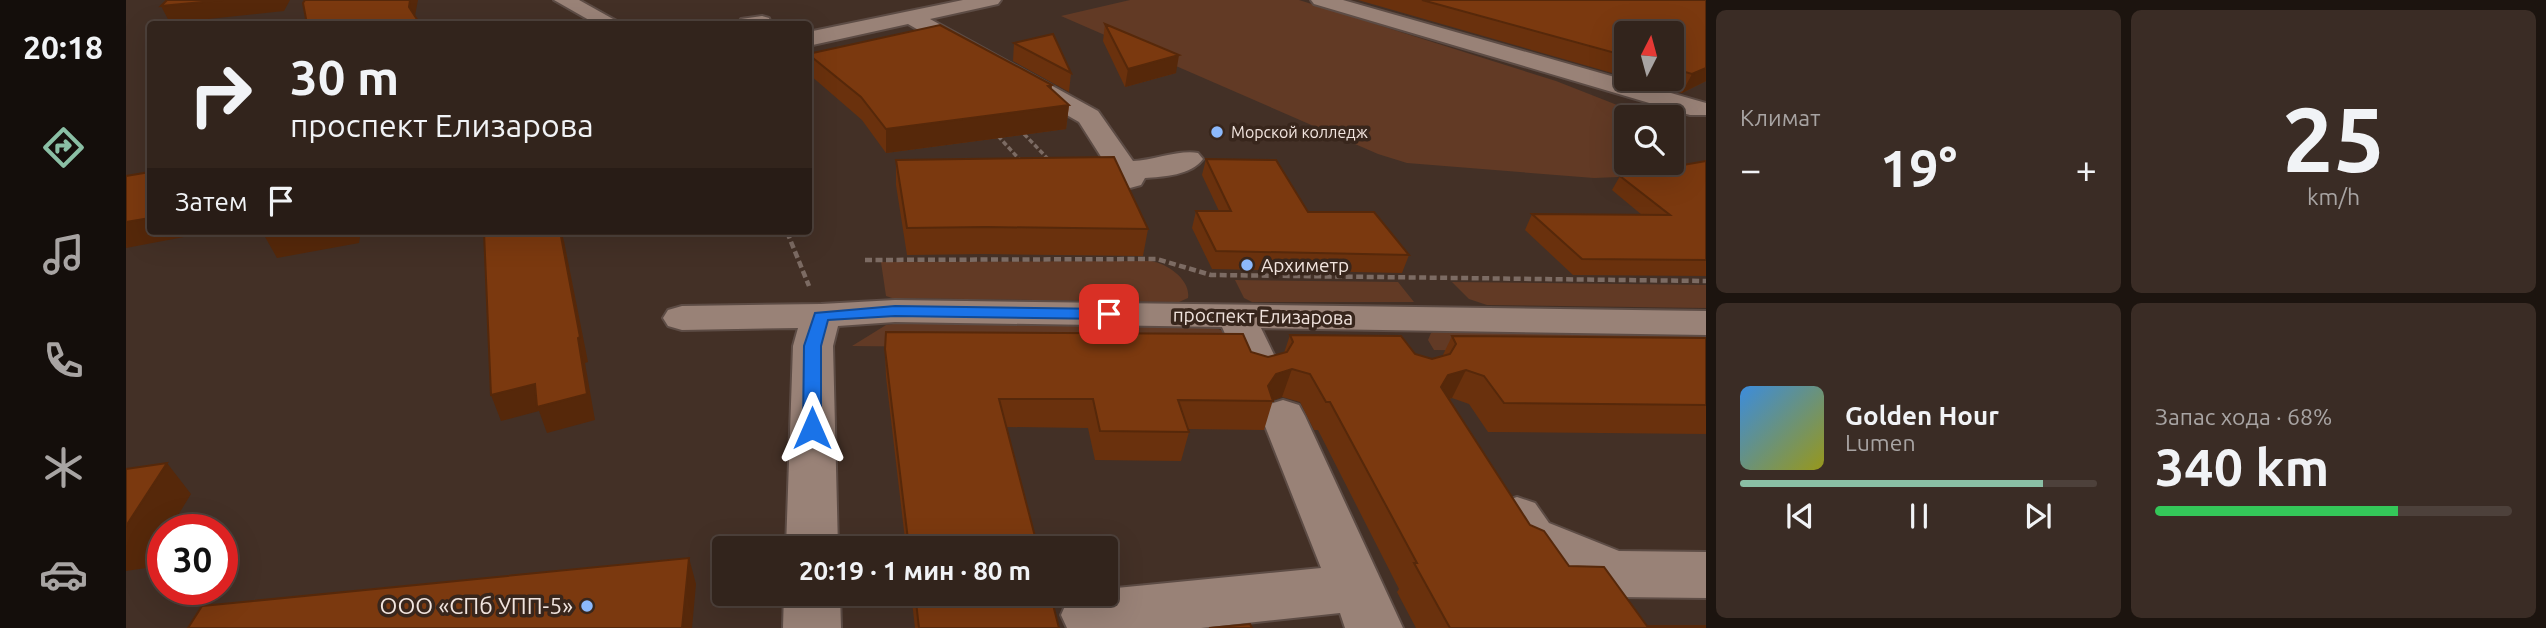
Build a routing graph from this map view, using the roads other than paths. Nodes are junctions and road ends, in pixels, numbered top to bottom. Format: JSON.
{"nodes":[{"id":1,"x":564,"y":0,"type":"edge"},
{"id":2,"x":991,"y":0,"type":"edge"},
{"id":3,"x":1321,"y":0,"type":"edge"},
{"id":4,"x":859,"y":6,"type":"dead end"},
{"id":5,"x":911,"y":17,"type":"junction"},
{"id":6,"x":605,"y":21,"type":"edge"},
{"id":7,"x":887,"y":22,"type":"junction"},
{"id":8,"x":812,"y":38,"type":"edge"},
{"id":9,"x":1699,"y":109,"type":"dead end"},
{"id":10,"x":1188,"y":159,"type":"dead end"},
{"id":11,"x":821,"y":316,"type":"junction"},
{"id":12,"x":1236,"y":316,"type":"junction"},
{"id":13,"x":682,"y":318,"type":"dead end"},
{"id":14,"x":1382,"y":318,"type":"junction"},
{"id":15,"x":1706,"y":323,"type":"edge"},
{"id":16,"x":1409,"y":357,"type":"edge"},
{"id":17,"x":1260,"y":369,"type":"edge"},
{"id":18,"x":1283,"y":416,"type":"dead end"},
{"id":19,"x":1493,"y":477,"type":"edge"},
{"id":20,"x":812,"y":536,"type":"edge"},
{"id":21,"x":1706,"y":575,"type":"edge"},
{"id":22,"x":812,"y":606,"type":"edge"},
{"id":23,"x":1366,"y":608,"type":"edge"},
{"id":24,"x":1089,"y":615,"type":"dead end"},
{"id":25,"x":812,"y":628,"type":"edge"}],
"edges":[{"from":1,"to":6,"type":"street"},
{"from":2,"to":5,"type":"street"},
{"from":3,"to":9,"type":"street"},
{"from":4,"to":7,"type":"street"},
{"from":5,"to":7,"type":"street"},
{"from":5,"to":10,"type":"street"},
{"from":7,"to":8,"type":"street"},
{"from":11,"to":12,"type":"street","name":"проспект Елизарова"},
{"from":11,"to":13,"type":"street","name":"проспект Елизарова"},
{"from":11,"to":20,"type":"street"},
{"from":12,"to":14,"type":"street","name":"проспект Елизарова"},
{"from":12,"to":17,"type":"street"},
{"from":14,"to":15,"type":"street","name":"проспект Елизарова"},
{"from":14,"to":16,"type":"street"},
{"from":18,"to":23,"type":"street"},
{"from":19,"to":21,"type":"street"},
{"from":22,"to":25,"type":"street"},
{"from":23,"to":24,"type":"street"}]}
